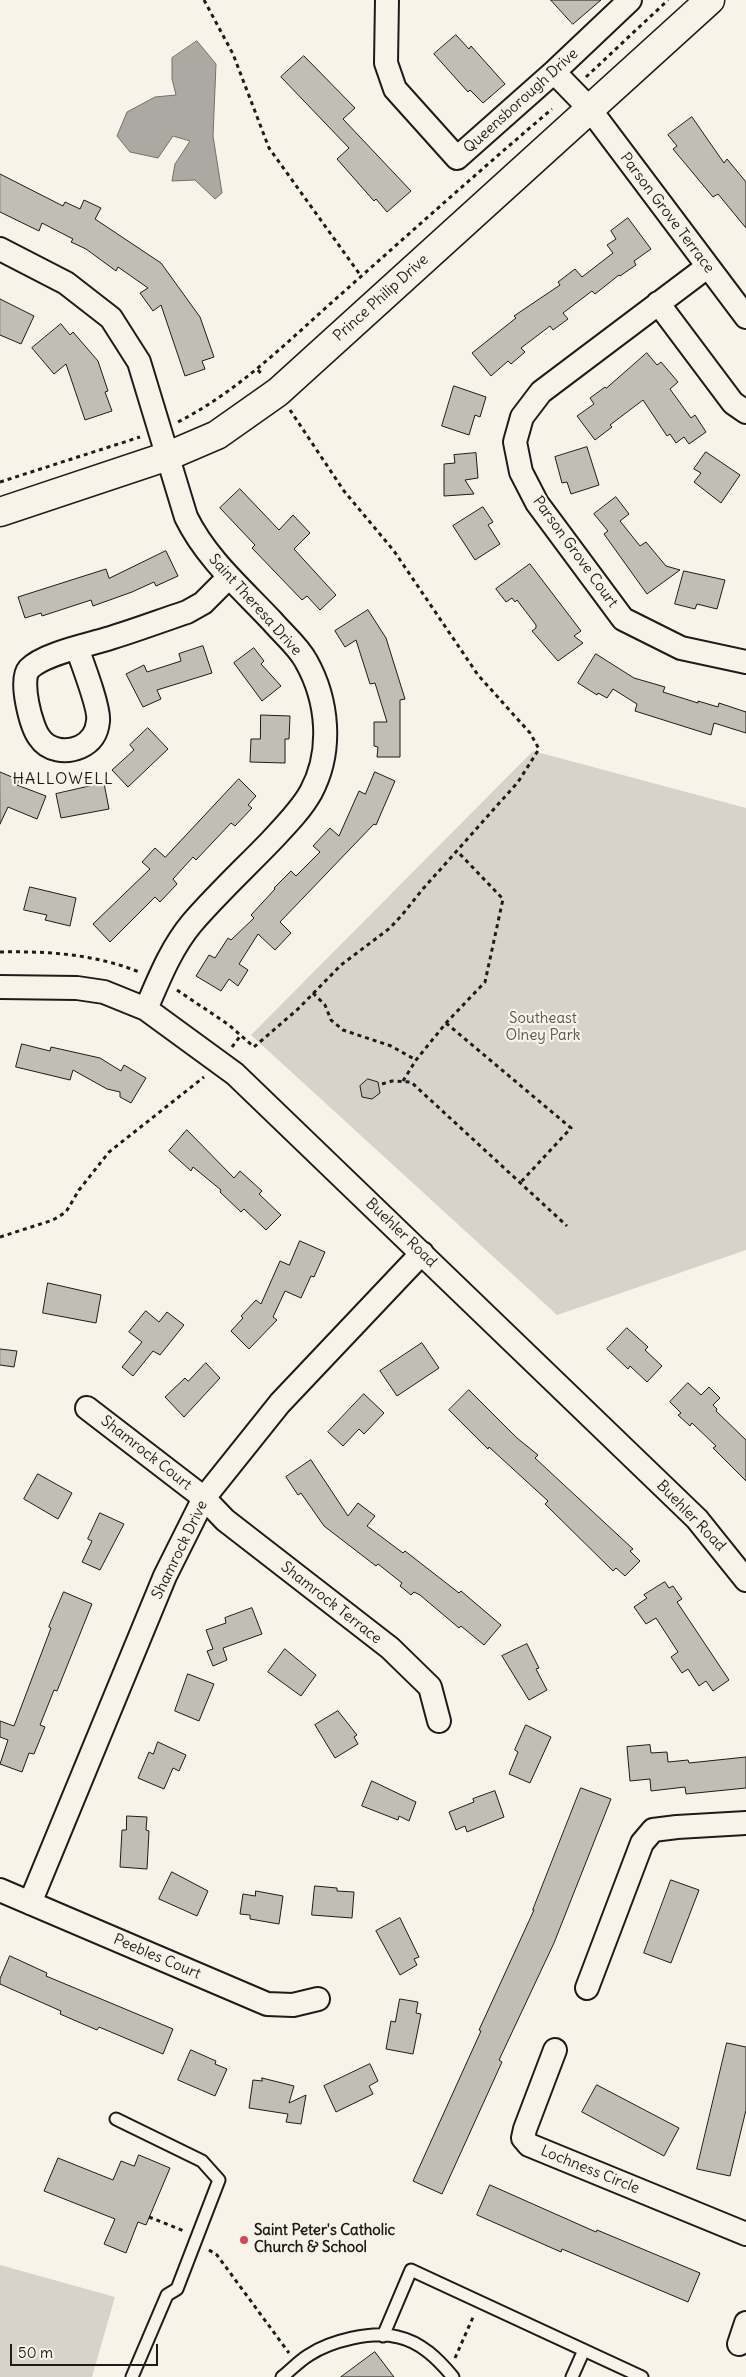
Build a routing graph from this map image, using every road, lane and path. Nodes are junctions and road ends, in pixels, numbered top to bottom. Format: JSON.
{"nodes":[{"id":1,"x":204,"y":0,"type":"edge"},
{"id":2,"x":387,"y":0,"type":"edge"},
{"id":3,"x":630,"y":0,"type":"edge"},
{"id":4,"x":668,"y":0,"type":"edge"},
{"id":5,"x":710,"y":0,"type":"edge"},
{"id":6,"x":554,"y":72,"type":"junction"},
{"id":7,"x":581,"y":100,"type":"junction"},
{"id":8,"x":0,"y":249,"type":"edge"},
{"id":9,"x":707,"y":267,"type":"junction"},
{"id":10,"x":361,"y":276,"type":"junction"},
{"id":11,"x":658,"y":303,"type":"junction"},
{"id":12,"x":746,"y":317,"type":"edge"},
{"id":13,"x":258,"y":370,"type":"junction"},
{"id":14,"x":278,"y":392,"type":"junction"},
{"id":15,"x":746,"y":412,"type":"edge"},
{"id":16,"x":161,"y":430,"type":"junction"},
{"id":17,"x":168,"y":456,"type":"junction"},
{"id":18,"x":0,"y":482,"type":"edge"},
{"id":19,"x":0,"y":512,"type":"edge"},
{"id":20,"x":230,"y":577,"type":"junction"},
{"id":21,"x":77,"y":648,"type":"dead end"},
{"id":22,"x":746,"y":662,"type":"edge"},
{"id":23,"x":457,"y":851,"type":"junction"},
{"id":24,"x":0,"y":987,"type":"edge"},
{"id":25,"x":313,"y":993,"type":"junction"},
{"id":26,"x":146,"y":1009,"type":"junction"},
{"id":27,"x":446,"y":1023,"type":"junction"},
{"id":28,"x":416,"y":1060,"type":"junction"},
{"id":29,"x":220,"y":1063,"type":"junction"},
{"id":30,"x":403,"y":1081,"type":"junction"},
{"id":31,"x":382,"y":1084,"type":"dead end"},
{"id":32,"x":520,"y":1183,"type":"junction"},
{"id":33,"x":567,"y":1226,"type":"dead end"},
{"id":34,"x":0,"y":1237,"type":"edge"},
{"id":35,"x":422,"y":1254,"type":"junction"},
{"id":36,"x":87,"y":1408,"type":"dead end"},
{"id":37,"x":204,"y":1498,"type":"junction"},
{"id":38,"x":746,"y":1580,"type":"edge"},
{"id":39,"x":439,"y":1720,"type":"dead end"},
{"id":40,"x":746,"y":1824,"type":"edge"},
{"id":41,"x":0,"y":1890,"type":"edge"},
{"id":42,"x":30,"y":1903,"type":"junction"},
{"id":43,"x":587,"y":1988,"type":"dead end"},
{"id":44,"x":318,"y":1999,"type":"dead end"},
{"id":45,"x":555,"y":2050,"type":"dead end"},
{"id":46,"x":116,"y":2119,"type":"dead end"},
{"id":47,"x":149,"y":2217,"type":"dead end"},
{"id":48,"x":746,"y":2234,"type":"edge"},
{"id":49,"x":196,"y":2240,"type":"junction"},
{"id":50,"x":480,"y":2302,"type":"junction"},
{"id":51,"x":383,"y":2336,"type":"junction"},
{"id":52,"x":584,"y":2350,"type":"junction"},
{"id":53,"x":298,"y":2364,"type":"junction"},
{"id":54,"x":451,"y":2374,"type":"edge"},
{"id":55,"x":132,"y":2377,"type":"edge"},
{"id":56,"x":282,"y":2377,"type":"edge"},
{"id":57,"x":572,"y":2377,"type":"edge"},
{"id":58,"x":642,"y":2377,"type":"edge"}],
"edges":[{"from":1,"to":10,"type":"path"},
{"from":2,"to":6,"type":"street","name":"Queensborough Drive"},
{"from":3,"to":6,"type":"street","name":"Queensborough Drive"},
{"from":4,"to":7,"type":"path"},
{"from":5,"to":7,"type":"street","name":"Prince Philip Drive"},
{"from":6,"to":7,"type":"street","name":"Parson Grove Terrace"},
{"from":7,"to":9,"type":"street","name":"Parson Grove Terrace"},
{"from":7,"to":10,"type":"path"},
{"from":7,"to":14,"type":"street","name":"Prince Philip Drive"},
{"from":8,"to":16,"type":"street","name":"Saint Theresa Drive"},
{"from":9,"to":11,"type":"street","name":"Parson Grove Court"},
{"from":9,"to":12,"type":"street","name":"Parson Grove Terrace"},
{"from":10,"to":13,"type":"path"},
{"from":11,"to":15,"type":"street"},
{"from":11,"to":22,"type":"street","name":"Parson Grove Court"},
{"from":13,"to":14,"type":"path"},
{"from":13,"to":16,"type":"path"},
{"from":14,"to":17,"type":"street","name":"Prince Philip Drive"},
{"from":14,"to":23,"type":"path"},
{"from":16,"to":17,"type":"street","name":"Saint Theresa Drive"},
{"from":16,"to":18,"type":"path"},
{"from":17,"to":19,"type":"street","name":"Prince Philip Drive"},
{"from":17,"to":20,"type":"street","name":"Saint Theresa Drive"},
{"from":20,"to":21,"type":"street"},
{"from":20,"to":26,"type":"street","name":"Saint Theresa Drive"},
{"from":23,"to":25,"type":"path"},
{"from":23,"to":27,"type":"path"},
{"from":24,"to":26,"type":"street","name":"Buehler Road"},
{"from":25,"to":28,"type":"path"},
{"from":25,"to":29,"type":"path"},
{"from":26,"to":29,"type":"street","name":"Buehler Road"},
{"from":27,"to":28,"type":"path"},
{"from":27,"to":32,"type":"path"},
{"from":28,"to":30,"type":"path"},
{"from":29,"to":34,"type":"path"},
{"from":29,"to":35,"type":"street","name":"Buehler Road"},
{"from":30,"to":31,"type":"path"},
{"from":30,"to":32,"type":"path"},
{"from":32,"to":33,"type":"path"},
{"from":35,"to":37,"type":"street","name":"Shamrock Drive"},
{"from":35,"to":38,"type":"street","name":"Buehler Road"},
{"from":36,"to":37,"type":"street","name":"Shamrock Court"},
{"from":37,"to":39,"type":"street","name":"Shamrock Terrace"},
{"from":37,"to":42,"type":"street","name":"Shamrock Drive"},
{"from":40,"to":43,"type":"street"},
{"from":41,"to":42,"type":"street","name":"Peebles Court"},
{"from":42,"to":44,"type":"street","name":"Peebles Court"},
{"from":45,"to":48,"type":"street","name":"Lochness Circle"},
{"from":46,"to":49,"type":"lane"},
{"from":47,"to":49,"type":"path"},
{"from":49,"to":53,"type":"path"},
{"from":49,"to":55,"type":"lane"},
{"from":50,"to":51,"type":"lane"},
{"from":50,"to":52,"type":"lane"},
{"from":50,"to":54,"type":"path"},
{"from":51,"to":53,"type":"lane"},
{"from":51,"to":54,"type":"lane"},
{"from":52,"to":57,"type":"lane"},
{"from":52,"to":58,"type":"lane"},
{"from":53,"to":56,"type":"lane"}]}
